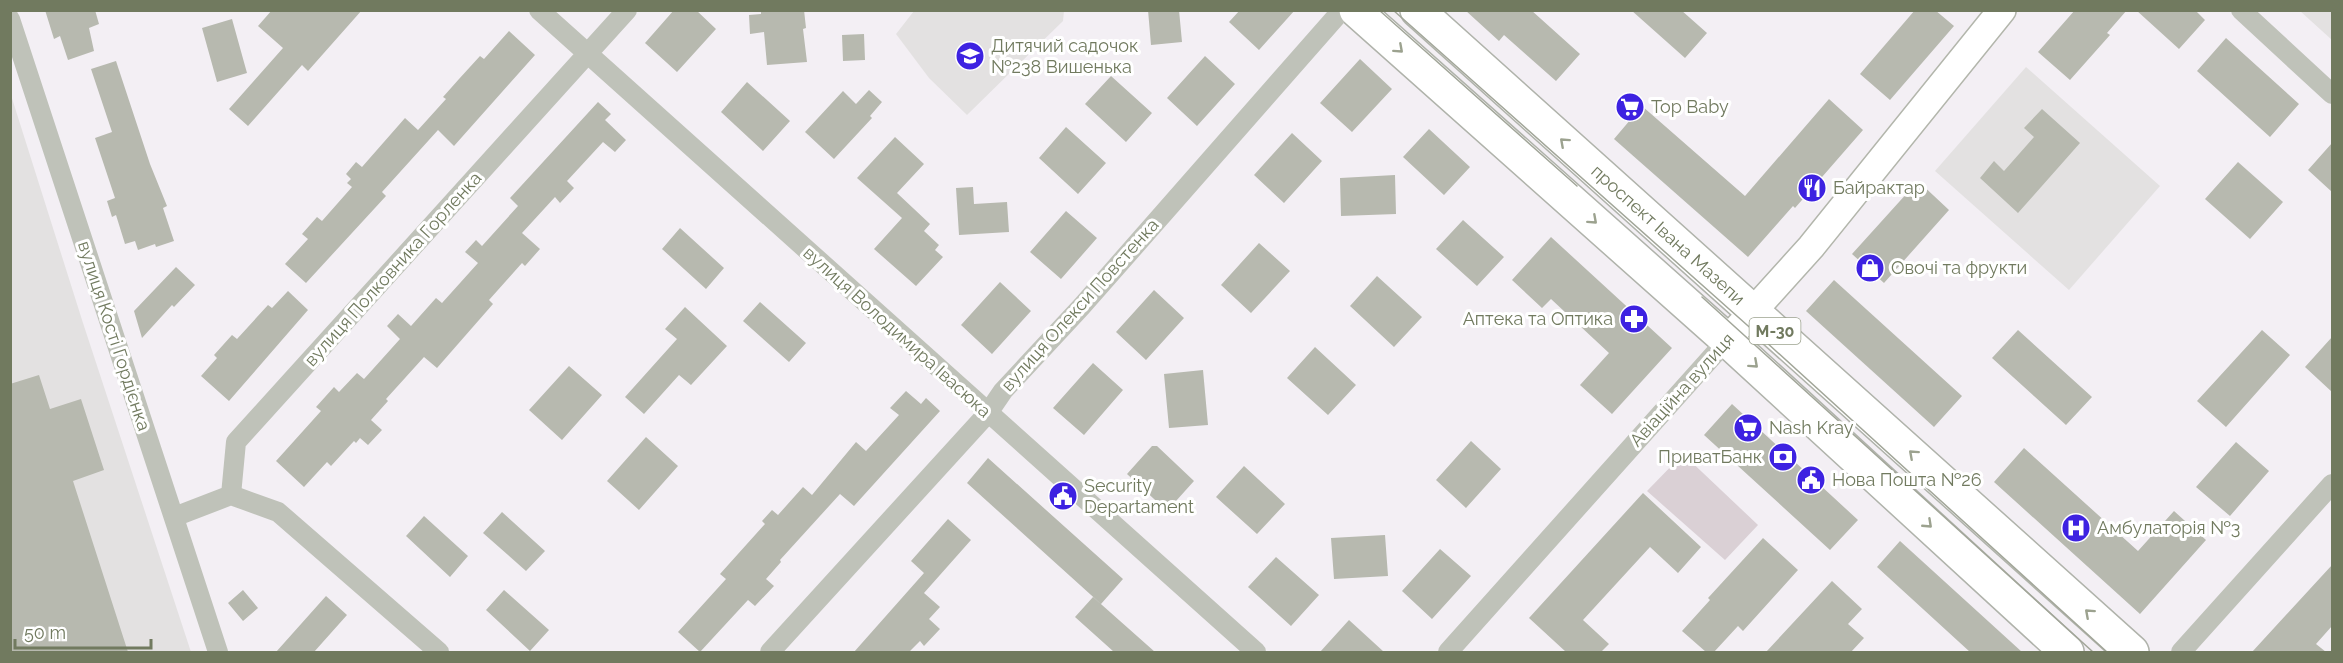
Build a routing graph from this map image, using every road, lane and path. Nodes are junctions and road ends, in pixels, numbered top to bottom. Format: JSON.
{"nodes":[{"id":1,"x":539,"y":10,"type":"edge"},
{"id":2,"x":627,"y":10,"type":"edge"},
{"id":3,"x":1342,"y":10,"type":"edge"},
{"id":4,"x":1356,"y":10,"type":"edge"},
{"id":5,"x":1417,"y":10,"type":"edge"},
{"id":6,"x":2002,"y":10,"type":"edge"},
{"id":7,"x":2241,"y":10,"type":"edge"},
{"id":8,"x":10,"y":19,"type":"edge"},
{"id":9,"x":588,"y":56,"type":"junction"},
{"id":10,"x":2332,"y":94,"type":"edge"},
{"id":11,"x":1753,"y":311,"type":"junction"},
{"id":12,"x":1727,"y":340,"type":"junction"},
{"id":13,"x":987,"y":412,"type":"junction"},
{"id":14,"x":2332,"y":484,"type":"edge"},
{"id":15,"x":231,"y":495,"type":"junction"},
{"id":16,"x":174,"y":517,"type":"junction"},
{"id":17,"x":218,"y":652,"type":"edge"},
{"id":18,"x":440,"y":652,"type":"edge"},
{"id":19,"x":770,"y":652,"type":"edge"},
{"id":20,"x":1256,"y":652,"type":"edge"},
{"id":21,"x":1448,"y":652,"type":"edge"},
{"id":22,"x":2067,"y":652,"type":"edge"},
{"id":23,"x":2132,"y":652,"type":"edge"},
{"id":24,"x":2181,"y":652,"type":"edge"}],
"edges":[{"from":1,"to":9,"type":"street","name":"вулиця Володимира Івасюка"},
{"from":2,"to":9,"type":"street","name":"вулиця Полковника Горленка"},
{"from":3,"to":13,"type":"street","name":"вулиця Олекси Повстенка"},
{"from":4,"to":12,"type":"highway","number":"М-30","one_way":true},
{"from":11,"to":5,"type":"highway","name":"проспект Івана Мазепи","number":"М-30","one_way":true},
{"from":6,"to":11,"type":"street","name":"Авіаційна вулиця"},
{"from":7,"to":10,"type":"street"},
{"from":8,"to":16,"type":"street","name":"вулиця Кості Гордієнка"},
{"from":9,"to":13,"type":"street","name":"вулиця Володимира Івасюка"},
{"from":9,"to":15,"type":"street","name":"вулиця Полковника Горленка"},
{"from":11,"to":12,"type":"street","name":"Авіаційна вулиця"},
{"from":23,"to":11,"type":"highway","name":"проспект Івана Мазепи","number":"М-30","one_way":true},
{"from":12,"to":21,"type":"street","name":"Авіаційна вулиця"},
{"from":12,"to":22,"type":"highway","number":"М-30","one_way":true},
{"from":13,"to":19,"type":"street","name":"вулиця Олекси Повстенка"},
{"from":13,"to":20,"type":"street","name":"вулиця Володимира Івасюка"},
{"from":14,"to":24,"type":"street"},
{"from":15,"to":16,"type":"street"},
{"from":15,"to":18,"type":"street"},
{"from":16,"to":17,"type":"street","name":"вулиця Кості Гордієнка"}]}
